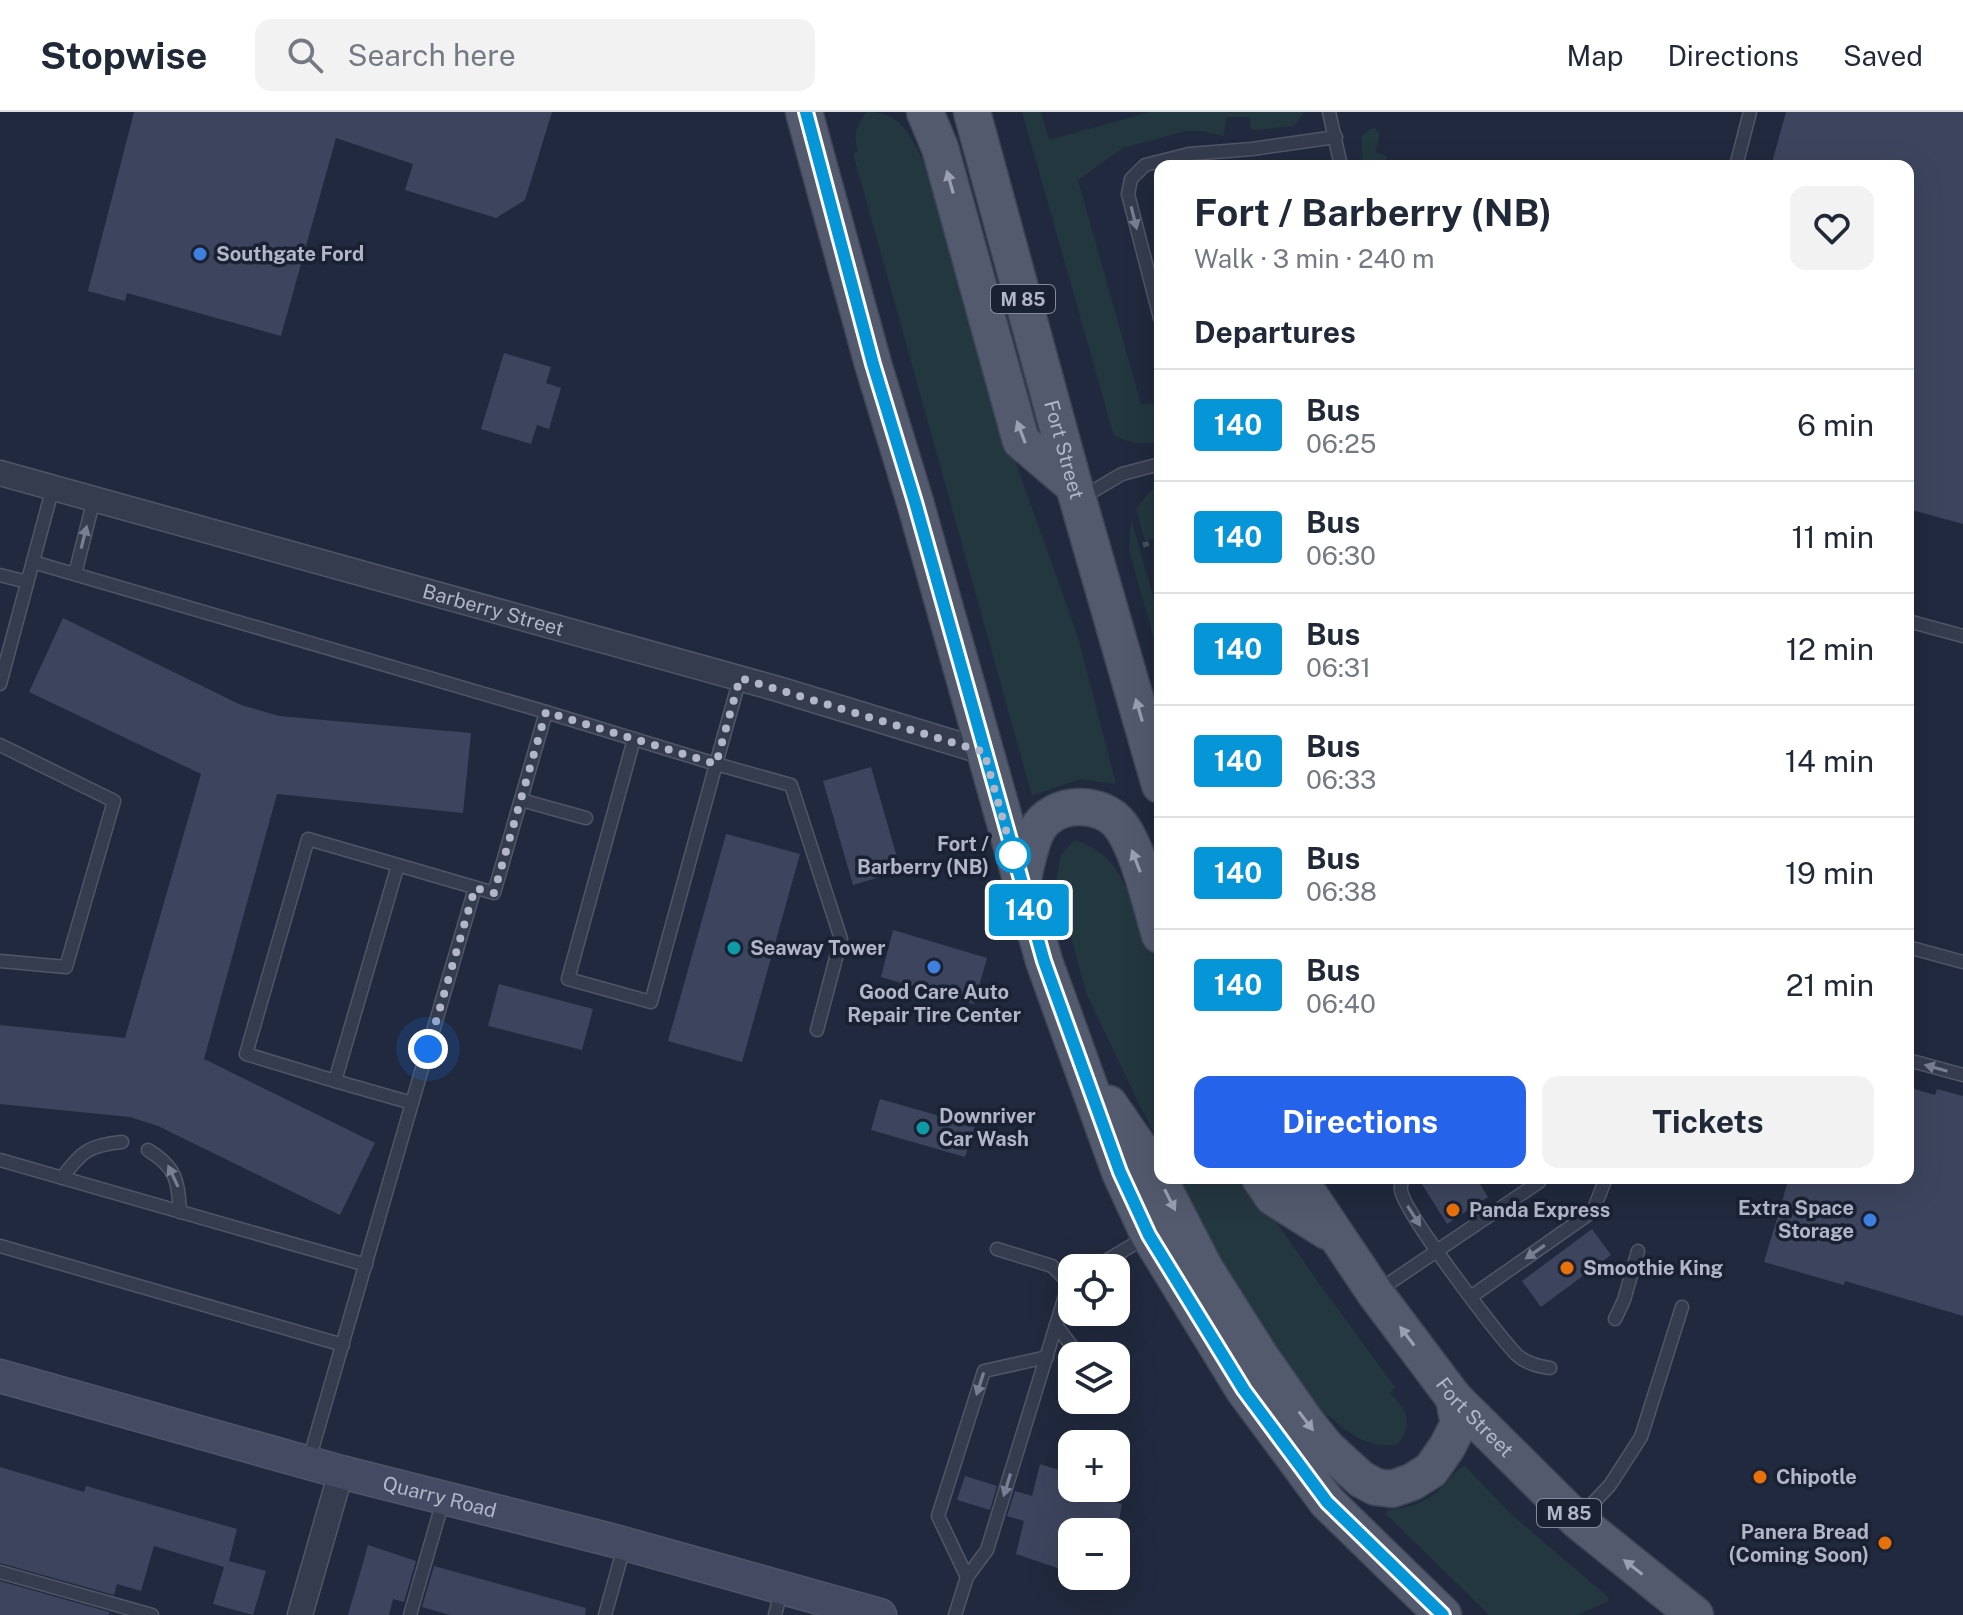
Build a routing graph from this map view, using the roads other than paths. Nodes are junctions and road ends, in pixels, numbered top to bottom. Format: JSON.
{"nodes":[{"id":1,"x":925,"y":112,"type":"edge"},
{"id":2,"x":972,"y":112,"type":"edge"},
{"id":3,"x":1329,"y":112,"type":"edge"},
{"id":4,"x":1750,"y":112,"type":"edge"},
{"id":5,"x":805,"y":113,"type":"edge"},
{"id":6,"x":1336,"y":137,"type":"junction"},
{"id":7,"x":1218,"y":152,"type":"junction"},
{"id":8,"x":1165,"y":160,"type":"edge"},
{"id":9,"x":1220,"y":160,"type":"edge"},
{"id":10,"x":1340,"y":160,"type":"edge"},
{"id":11,"x":1738,"y":160,"type":"edge"},
{"id":12,"x":1154,"y":163,"type":"edge"},
{"id":13,"x":1154,"y":295,"type":"edge"},
{"id":14,"x":1154,"y":466,"type":"edge"},
{"id":15,"x":0,"y":473,"type":"edge"},
{"id":16,"x":53,"y":487,"type":"junction"},
{"id":17,"x":1076,"y":493,"type":"junction"},
{"id":18,"x":94,"y":499,"type":"junction"},
{"id":19,"x":33,"y":562,"type":"junction"},
{"id":20,"x":75,"y":574,"type":"junction"},
{"id":21,"x":0,"y":575,"type":"edge"},
{"id":22,"x":27,"y":582,"type":"junction"},
{"id":23,"x":1914,"y":623,"type":"edge"},
{"id":24,"x":1963,"y":636,"type":"edge"},
{"id":25,"x":740,"y":678,"type":"junction"},
{"id":26,"x":0,"y":684,"type":"edge"},
{"id":27,"x":546,"y":712,"type":"junction"},
{"id":28,"x":634,"y":739,"type":"junction"},
{"id":29,"x":0,"y":745,"type":"edge"},
{"id":30,"x":984,"y":752,"type":"junction"},
{"id":31,"x":716,"y":764,"type":"junction"},
{"id":32,"x":1154,"y":764,"type":"edge"},
{"id":33,"x":521,"y":800,"type":"junction"},
{"id":34,"x":586,"y":818,"type":"dead end"},
{"id":35,"x":398,"y":865,"type":"junction"},
{"id":36,"x":1021,"y":883,"type":"junction"},
{"id":37,"x":475,"y":888,"type":"junction"},
{"id":38,"x":1154,"y":915,"type":"edge"},
{"id":39,"x":1914,"y":949,"type":"edge"},
{"id":40,"x":0,"y":961,"type":"edge"},
{"id":41,"x":1963,"y":962,"type":"edge"},
{"id":42,"x":817,"y":1030,"type":"dead end"},
{"id":43,"x":1914,"y":1062,"type":"edge"},
{"id":44,"x":1081,"y":1065,"type":"junction"},
{"id":45,"x":1963,"y":1075,"type":"edge"},
{"id":46,"x":335,"y":1081,"type":"junction"},
{"id":47,"x":412,"y":1103,"type":"junction"},
{"id":48,"x":122,"y":1142,"type":"dead end"},
{"id":49,"x":148,"y":1150,"type":"dead end"},
{"id":50,"x":0,"y":1160,"type":"edge"},
{"id":51,"x":1154,"y":1170,"type":"edge"},
{"id":52,"x":62,"y":1178,"type":"junction"},
{"id":53,"x":1161,"y":1184,"type":"edge"},
{"id":54,"x":1264,"y":1184,"type":"edge"},
{"id":55,"x":1302,"y":1184,"type":"edge"},
{"id":56,"x":1401,"y":1184,"type":"edge"},
{"id":57,"x":1536,"y":1184,"type":"edge"},
{"id":58,"x":1604,"y":1184,"type":"edge"},
{"id":59,"x":180,"y":1212,"type":"junction"},
{"id":60,"x":1149,"y":1235,"type":"junction"},
{"id":61,"x":1335,"y":1236,"type":"junction"},
{"id":62,"x":0,"y":1246,"type":"edge"},
{"id":63,"x":997,"y":1249,"type":"dead end"},
{"id":64,"x":1437,"y":1251,"type":"junction"},
{"id":65,"x":1638,"y":1251,"type":"dead end"},
{"id":66,"x":1117,"y":1254,"type":"edge"},
{"id":67,"x":366,"y":1265,"type":"junction"},
{"id":68,"x":1058,"y":1271,"type":"edge"},
{"id":69,"x":1375,"y":1293,"type":"junction"},
{"id":70,"x":1472,"y":1296,"type":"junction"},
{"id":71,"x":1682,"y":1307,"type":"dead end"},
{"id":72,"x":1058,"y":1319,"type":"edge"},
{"id":73,"x":1615,"y":1319,"type":"dead end"},
{"id":74,"x":1056,"y":1325,"type":"junction"},
{"id":75,"x":1069,"y":1342,"type":"edge"},
{"id":76,"x":343,"y":1345,"type":"junction"},
{"id":77,"x":1047,"y":1357,"type":"junction"},
{"id":78,"x":1550,"y":1368,"type":"dead end"},
{"id":79,"x":0,"y":1376,"type":"edge"},
{"id":80,"x":1454,"y":1398,"type":"junction"},
{"id":81,"x":309,"y":1463,"type":"junction"},
{"id":82,"x":341,"y":1472,"type":"junction"},
{"id":83,"x":443,"y":1497,"type":"junction"},
{"id":84,"x":1577,"y":1520,"type":"junction"},
{"id":85,"x":625,"y":1544,"type":"junction"},
{"id":86,"x":0,"y":1572,"type":"edge"},
{"id":87,"x":967,"y":1577,"type":"junction"},
{"id":88,"x":778,"y":1602,"type":"edge"},
{"id":89,"x":152,"y":1615,"type":"edge"},
{"id":90,"x":300,"y":1615,"type":"edge"},
{"id":91,"x":410,"y":1615,"type":"edge"},
{"id":92,"x":605,"y":1615,"type":"edge"},
{"id":93,"x":880,"y":1615,"type":"edge"},
{"id":94,"x":955,"y":1615,"type":"edge"},
{"id":95,"x":1443,"y":1615,"type":"edge"},
{"id":96,"x":1695,"y":1615,"type":"edge"}],
"edges":[{"from":17,"to":1,"type":"main road","one_way":true},
{"from":2,"to":17,"type":"main road","name":"Fort Street","number":"M 85"},
{"from":3,"to":6,"type":"lane"},
{"from":4,"to":11,"type":"lane"},
{"from":5,"to":30,"type":"main road"},
{"from":6,"to":7,"type":"lane"},
{"from":6,"to":10,"type":"lane"},
{"from":7,"to":8,"type":"lane","one_way":true},
{"from":7,"to":9,"type":"lane"},
{"from":12,"to":13,"type":"lane","one_way":true},
{"from":14,"to":17,"type":"lane"},
{"from":15,"to":16,"type":"street","name":"Barberry Street"},
{"from":16,"to":18,"type":"street","name":"Barberry Street"},
{"from":16,"to":19,"type":"lane"},
{"from":32,"to":17,"type":"main road","name":"Fort Street","number":"M 85","one_way":true},
{"from":20,"to":18,"type":"lane","one_way":true},
{"from":18,"to":25,"type":"street","name":"Barberry Street"},
{"from":19,"to":20,"type":"lane"},
{"from":19,"to":22,"type":"lane"},
{"from":20,"to":27,"type":"lane"},
{"from":21,"to":22,"type":"lane"},
{"from":22,"to":26,"type":"lane"},
{"from":23,"to":24,"type":"lane"},
{"from":25,"to":30,"type":"street","name":"Barberry Street"},
{"from":25,"to":31,"type":"lane"},
{"from":27,"to":28,"type":"lane"},
{"from":27,"to":33,"type":"lane"},
{"from":28,"to":31,"type":"lane"},
{"from":28,"to":31,"type":"lane"},
{"from":29,"to":40,"type":"lane"},
{"from":30,"to":36,"type":"main road"},
{"from":31,"to":42,"type":"lane"},
{"from":33,"to":34,"type":"lane"},
{"from":33,"to":37,"type":"lane"},
{"from":35,"to":37,"type":"lane"},
{"from":35,"to":46,"type":"lane"},
{"from":35,"to":46,"type":"lane"},
{"from":38,"to":36,"type":"main road","one_way":true},
{"from":36,"to":44,"type":"main road"},
{"from":37,"to":47,"type":"lane"},
{"from":39,"to":41,"type":"lane"},
{"from":45,"to":43,"type":"lane","one_way":true},
{"from":44,"to":51,"type":"main road","one_way":true},
{"from":44,"to":60,"type":"main road"},
{"from":46,"to":47,"type":"lane"},
{"from":47,"to":67,"type":"lane"},
{"from":48,"to":52,"type":"lane"},
{"from":59,"to":49,"type":"lane","one_way":true},
{"from":50,"to":52,"type":"lane"},
{"from":52,"to":59,"type":"lane"},
{"from":53,"to":80,"type":"main road","one_way":true},
{"from":54,"to":61,"type":"main road"},
{"from":55,"to":61,"type":"main road","name":"Fort Street","number":"M 85"},
{"from":56,"to":64,"type":"lane","one_way":true},
{"from":57,"to":64,"type":"lane"},
{"from":58,"to":70,"type":"lane","one_way":true},
{"from":59,"to":67,"type":"lane"},
{"from":60,"to":66,"type":"lane"},
{"from":60,"to":95,"type":"main road"},
{"from":61,"to":69,"type":"main road","name":"Fort Street","number":"M 85"},
{"from":62,"to":76,"type":"lane"},
{"from":63,"to":68,"type":"lane"},
{"from":64,"to":69,"type":"lane"},
{"from":64,"to":70,"type":"lane"},
{"from":65,"to":73,"type":"lane"},
{"from":67,"to":76,"type":"lane"},
{"from":80,"to":69,"type":"main road","name":"Fort Street","number":"M 85","one_way":true},
{"from":70,"to":78,"type":"lane"},
{"from":71,"to":84,"type":"lane"},
{"from":72,"to":74,"type":"lane"},
{"from":74,"to":75,"type":"lane"},
{"from":74,"to":77,"type":"lane"},
{"from":76,"to":81,"type":"lane"},
{"from":77,"to":87,"type":"lane","one_way":true},
{"from":77,"to":87,"type":"lane","one_way":true},
{"from":79,"to":81,"type":"street","name":"Quarry Road"},
{"from":80,"to":84,"type":"main road","name":"Fort Street","number":"M 85"},
{"from":81,"to":82,"type":"street","name":"Quarry Road"},
{"from":82,"to":83,"type":"street","name":"Quarry Road"},
{"from":82,"to":90,"type":"street"},
{"from":83,"to":85,"type":"street","name":"Quarry Road"},
{"from":83,"to":91,"type":"lane"},
{"from":96,"to":84,"type":"main road","name":"Fort Street","number":"M 85","one_way":true},
{"from":85,"to":88,"type":"street","name":"Quarry Road"},
{"from":85,"to":92,"type":"lane"},
{"from":86,"to":89,"type":"lane"},
{"from":87,"to":94,"type":"lane"},
{"from":88,"to":93,"type":"street","name":"Quarry Road"}]}
